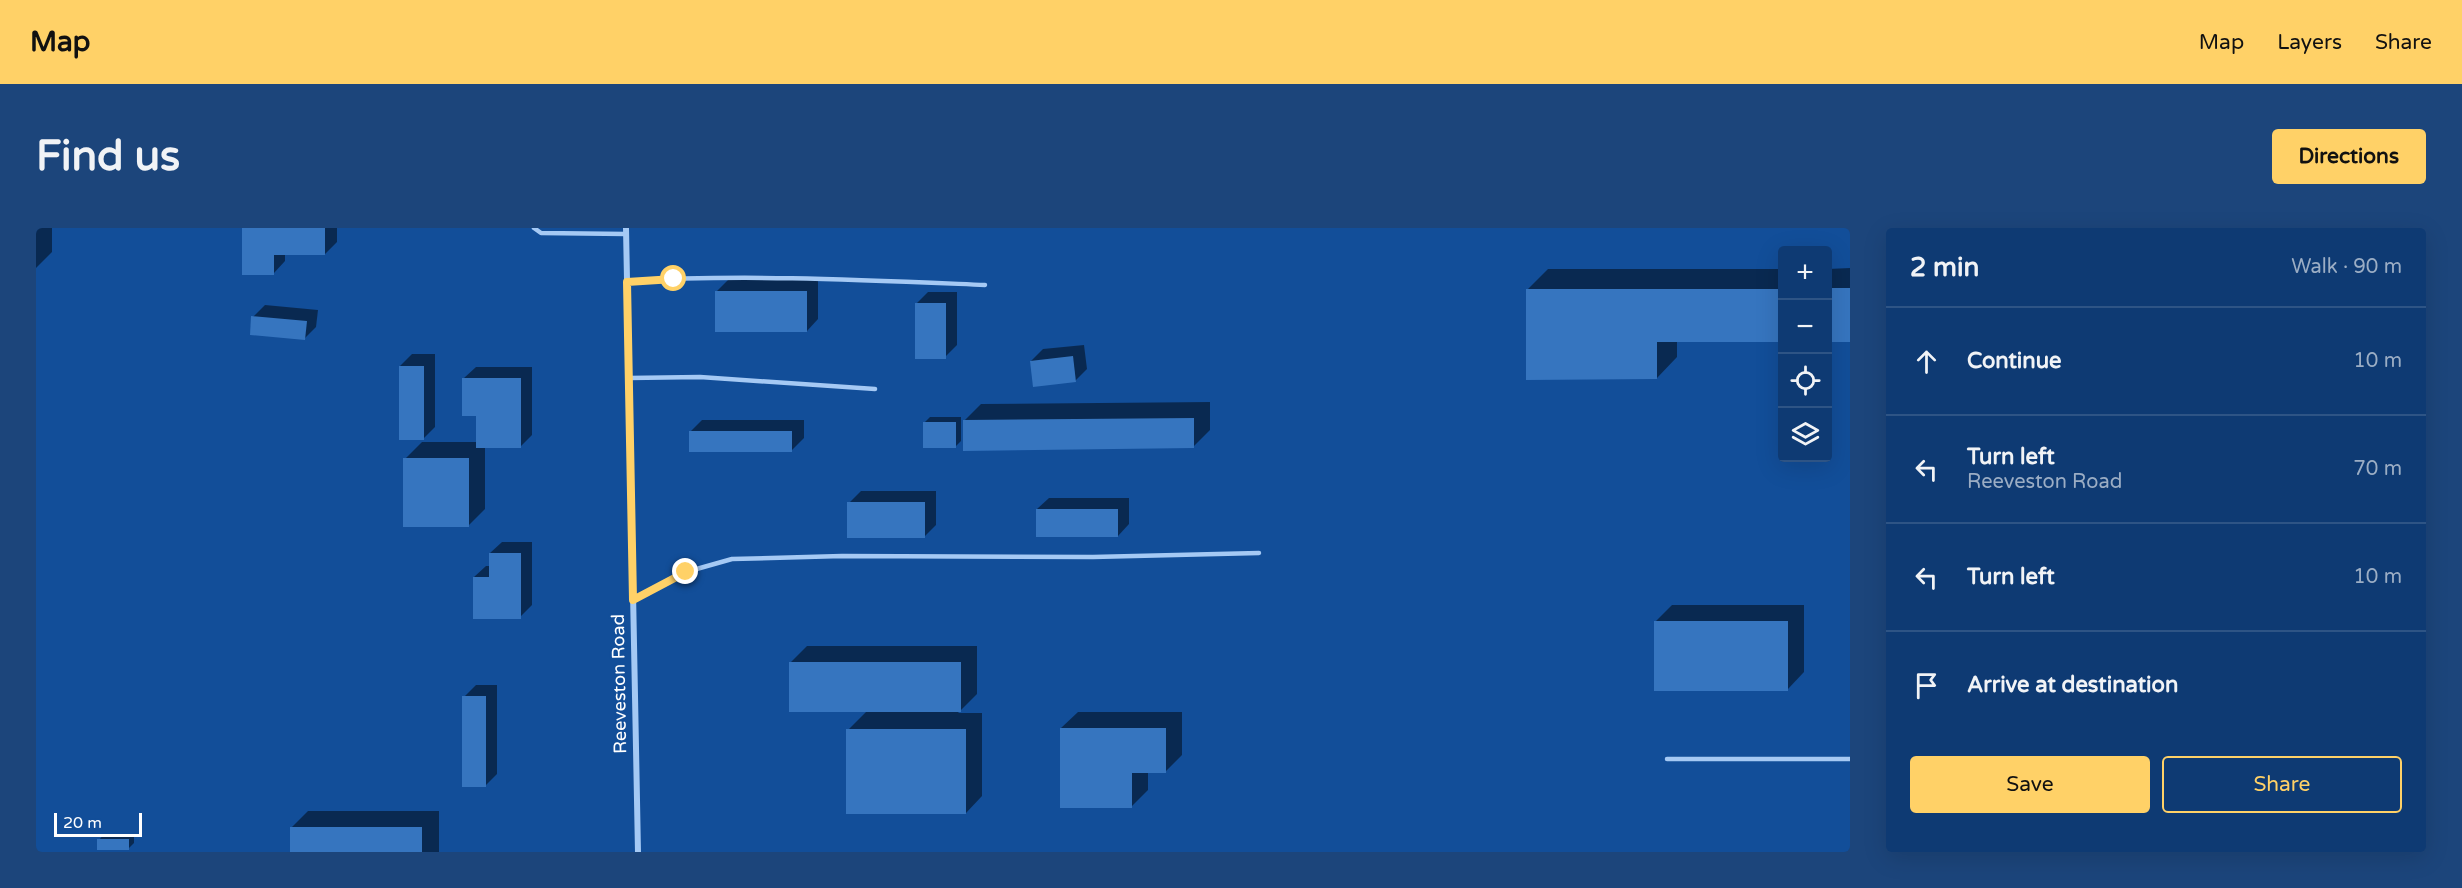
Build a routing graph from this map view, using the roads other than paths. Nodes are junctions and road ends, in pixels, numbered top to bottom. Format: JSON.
{"nodes":[{"id":1,"x":534,"y":228,"type":"edge"},
{"id":2,"x":626,"y":231,"type":"edge"},
{"id":3,"x":627,"y":282,"type":"junction"},
{"id":4,"x":985,"y":285,"type":"dead end"},
{"id":5,"x":628,"y":378,"type":"junction"},
{"id":6,"x":875,"y":390,"type":"dead end"},
{"id":7,"x":1259,"y":553,"type":"dead end"},
{"id":8,"x":633,"y":600,"type":"junction"},
{"id":9,"x":1666,"y":759,"type":"dead end"},
{"id":10,"x":1850,"y":759,"type":"edge"},
{"id":11,"x":638,"y":852,"type":"edge"}],
"edges":[{"from":1,"to":2,"type":"lane"},
{"from":2,"to":3,"type":"street","name":"Reeveston Road"},
{"from":3,"to":4,"type":"lane"},
{"from":3,"to":5,"type":"street","name":"Reeveston Road"},
{"from":5,"to":6,"type":"lane"},
{"from":5,"to":8,"type":"street","name":"Reeveston Road"},
{"from":7,"to":8,"type":"lane"},
{"from":8,"to":11,"type":"street","name":"Reeveston Road"},
{"from":9,"to":10,"type":"lane"}]}
